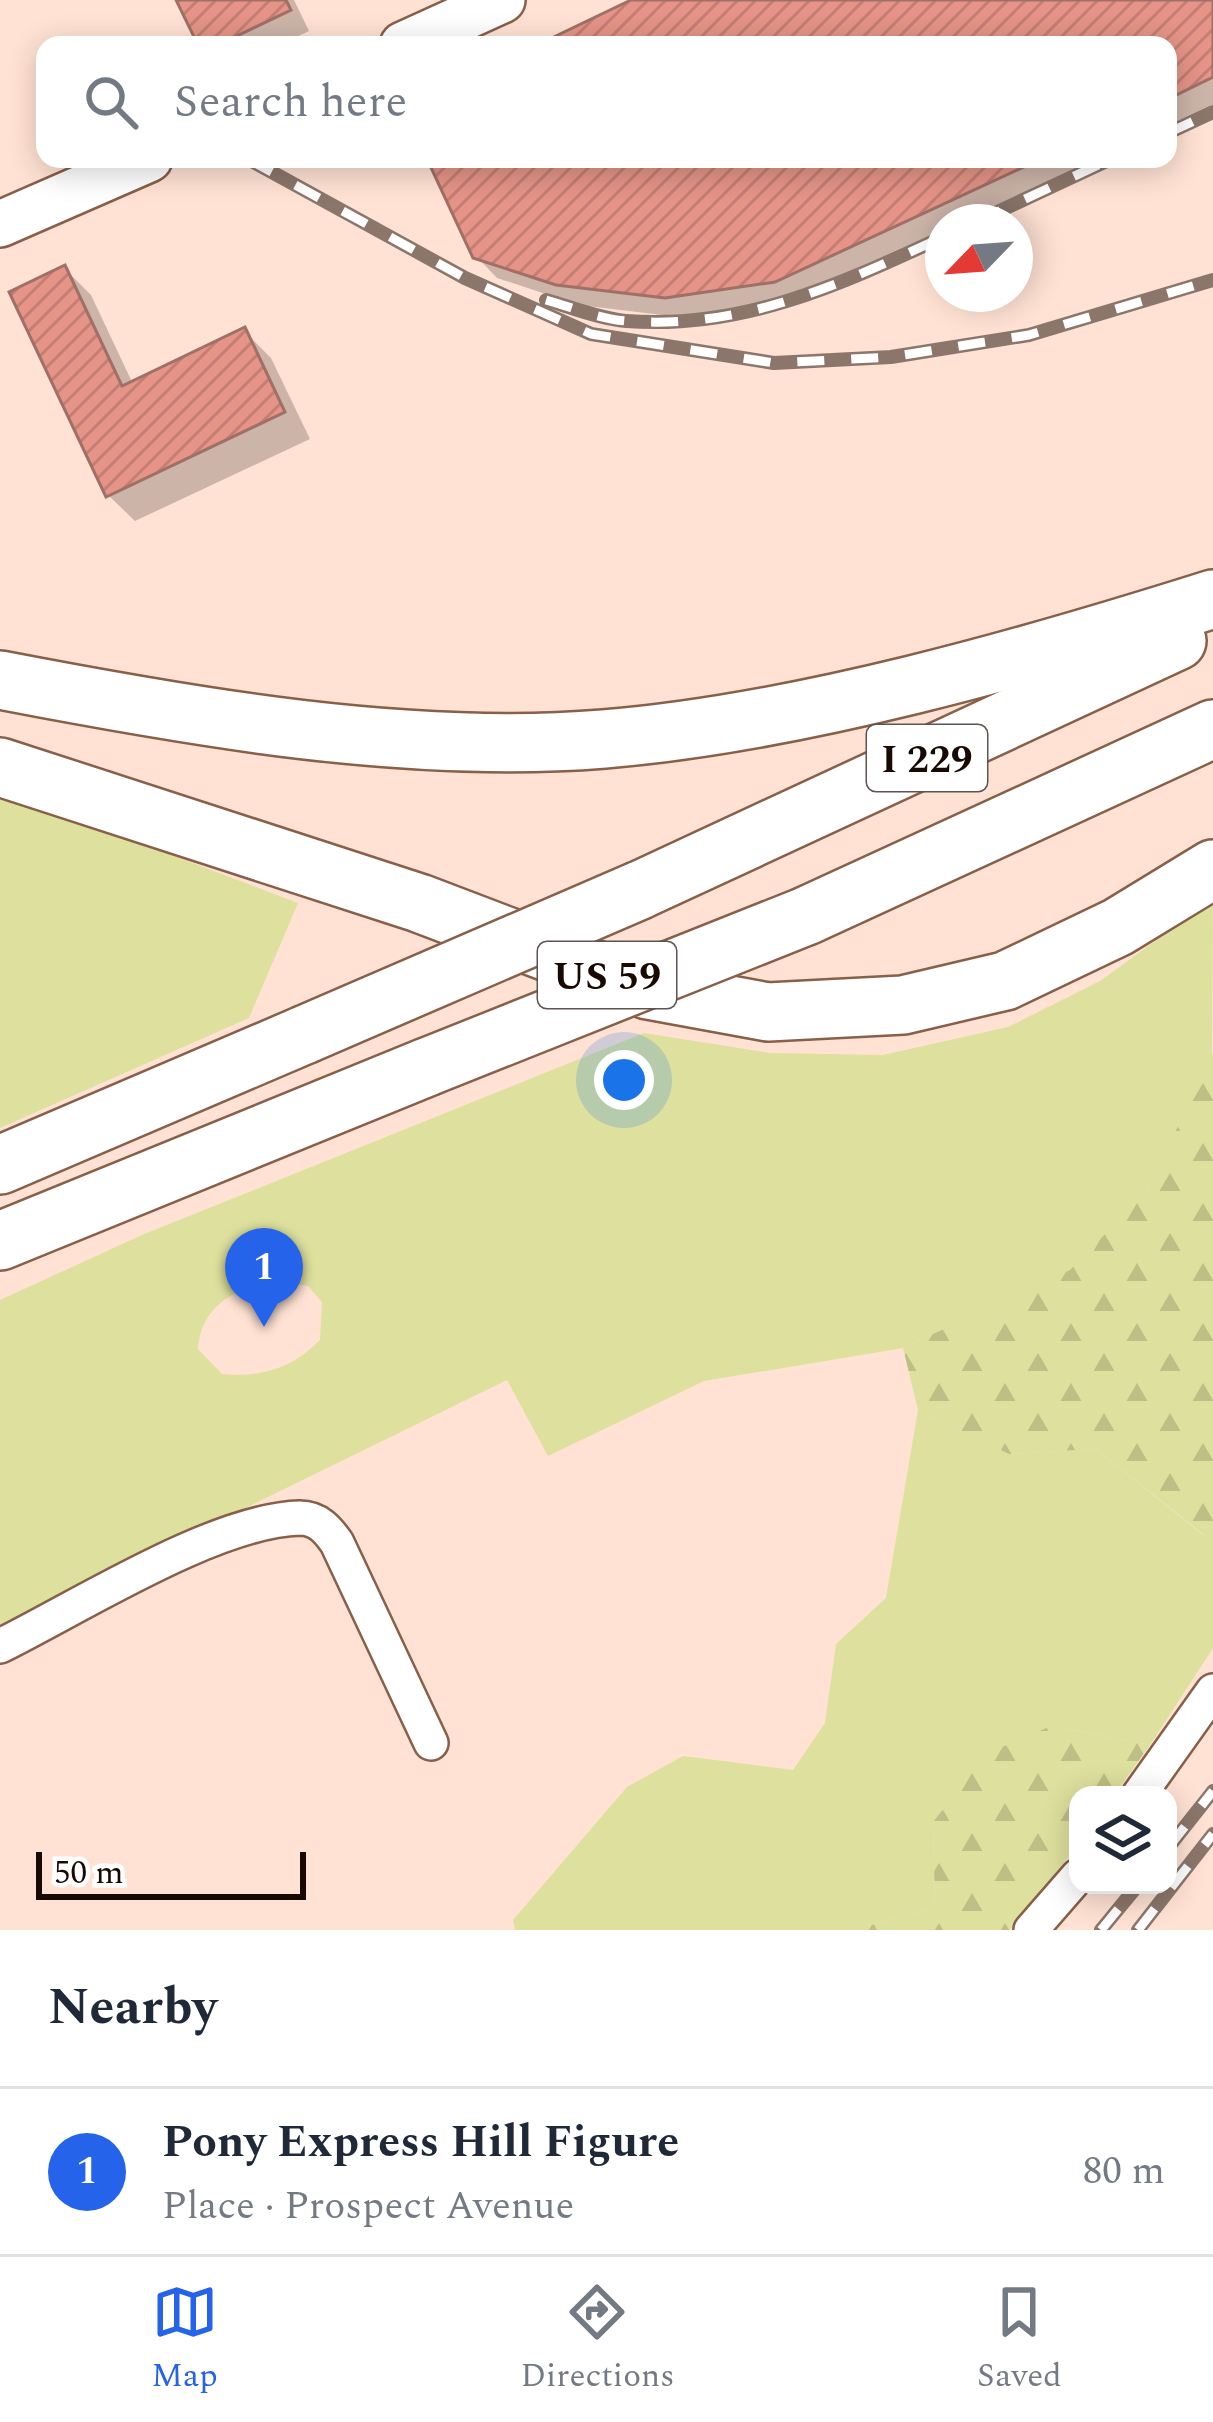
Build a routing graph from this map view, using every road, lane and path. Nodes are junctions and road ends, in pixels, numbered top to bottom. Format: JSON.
{"nodes":[{"id":1,"x":502,"y":0,"type":"edge"},
{"id":2,"x":423,"y":36,"type":"edge"},
{"id":3,"x":128,"y":168,"type":"edge"},
{"id":4,"x":0,"y":224,"type":"edge"},
{"id":5,"x":1213,"y":599,"type":"edge"},
{"id":6,"x":1213,"y":624,"type":"edge"},
{"id":7,"x":0,"y":680,"type":"edge"},
{"id":8,"x":1213,"y":729,"type":"edge"},
{"id":9,"x":0,"y":767,"type":"edge"},
{"id":10,"x":1213,"y":869,"type":"edge"},
{"id":11,"x":0,"y":1165,"type":"edge"},
{"id":12,"x":0,"y":1241,"type":"edge"},
{"id":13,"x":0,"y":1646,"type":"edge"},
{"id":14,"x":1213,"y":1691,"type":"edge"},
{"id":15,"x":431,"y":1743,"type":"dead end"},
{"id":16,"x":1145,"y":1786,"type":"edge"},
{"id":17,"x":1069,"y":1886,"type":"edge"},
{"id":18,"x":1031,"y":1930,"type":"edge"}],
"edges":[{"from":1,"to":2,"type":"main road"},
{"from":3,"to":4,"type":"main road"},
{"from":5,"to":7,"type":"highway"},
{"from":6,"to":11,"type":"highway","number":"I 229","bridge":true},
{"from":8,"to":12,"type":"highway","number":"I 229","bridge":true},
{"from":9,"to":10,"type":"highway","number":"US 59"},
{"from":13,"to":15,"type":"street"},
{"from":14,"to":16,"type":"street"},
{"from":17,"to":18,"type":"street"}]}
